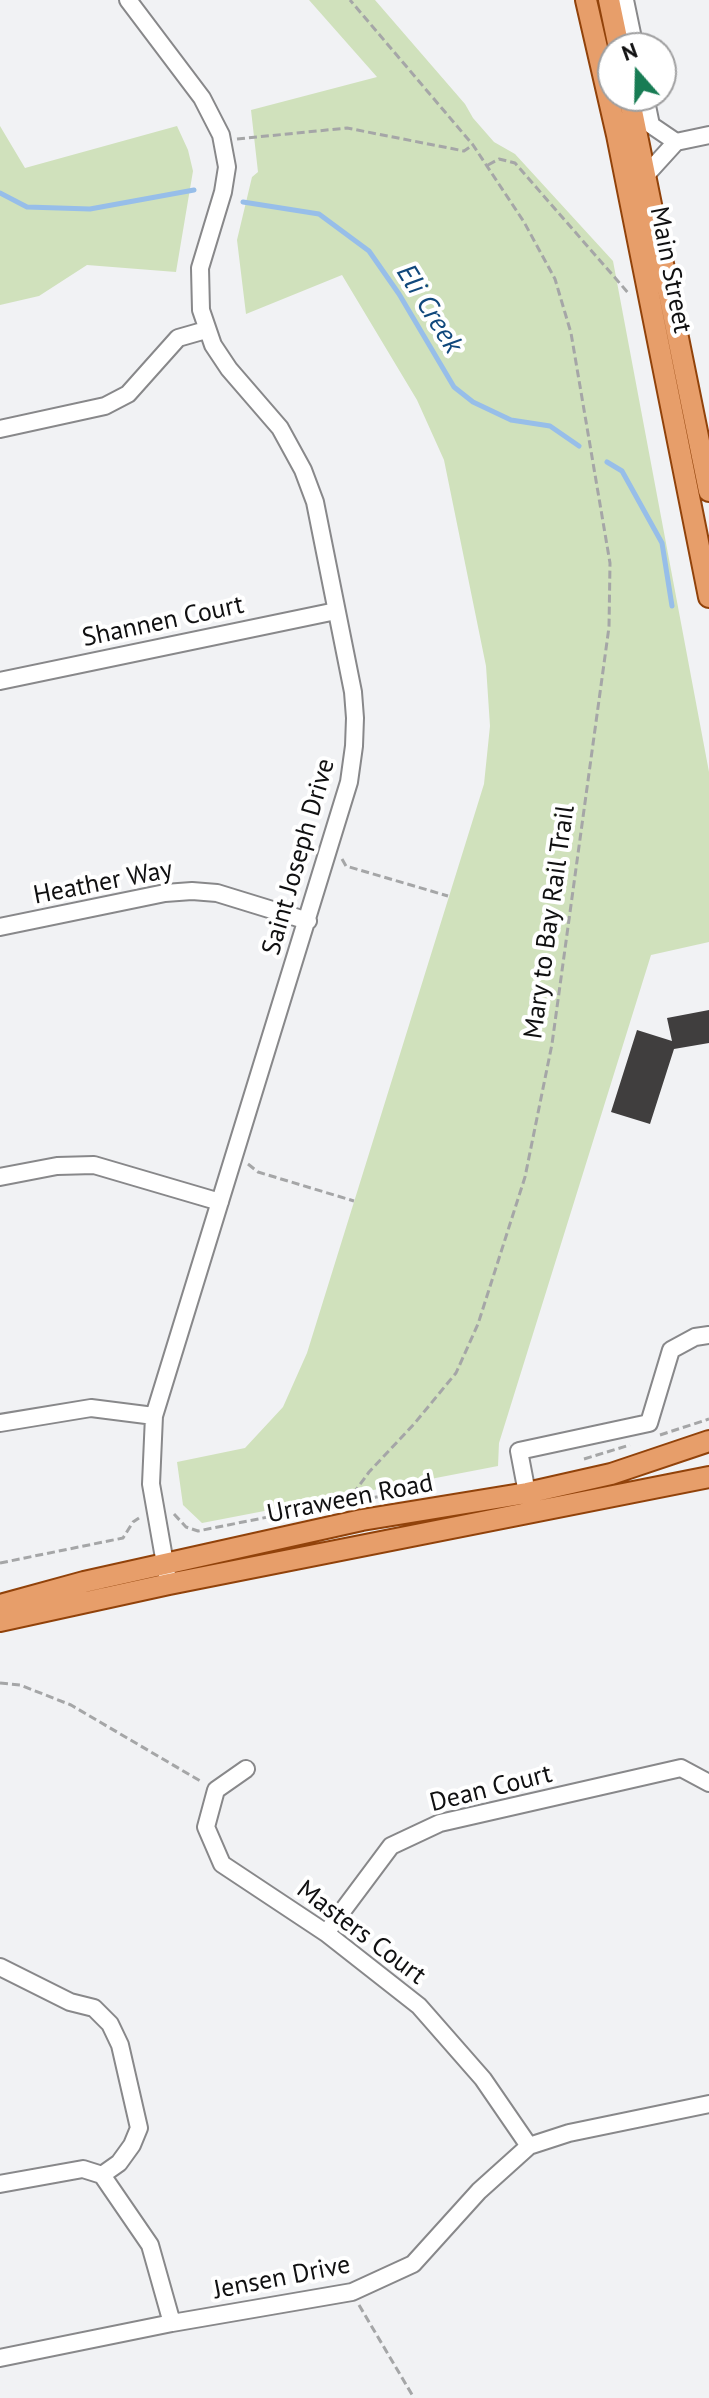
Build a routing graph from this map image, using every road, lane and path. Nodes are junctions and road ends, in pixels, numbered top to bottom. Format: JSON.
{"nodes":[{"id":1,"x":128,"y":0,"type":"edge"},
{"id":2,"x":350,"y":0,"type":"edge"},
{"id":3,"x":586,"y":0,"type":"edge"},
{"id":4,"x":609,"y":0,"type":"edge"},
{"id":5,"x":625,"y":0,"type":"edge"},
{"id":6,"x":616,"y":32,"type":"edge"},
{"id":7,"x":632,"y":32,"type":"edge"},
{"id":8,"x":633,"y":112,"type":"edge"},
{"id":9,"x":648,"y":112,"type":"edge"},
{"id":10,"x":651,"y":125,"type":"junction"},
{"id":11,"x":709,"y":135,"type":"edge"},
{"id":12,"x":233,"y":140,"type":"dead end"},
{"id":13,"x":676,"y":142,"type":"junction"},
{"id":14,"x":473,"y":145,"type":"junction"},
{"id":15,"x":641,"y":148,"type":"junction"},
{"id":16,"x":488,"y":165,"type":"junction"},
{"id":17,"x":646,"y":175,"type":"junction"},
{"id":18,"x":629,"y":294,"type":"dead end"},
{"id":19,"x":206,"y":330,"type":"junction"},
{"id":20,"x":0,"y":429,"type":"edge"},
{"id":21,"x":709,"y":491,"type":"edge"},
{"id":22,"x":709,"y":597,"type":"edge"},
{"id":23,"x":336,"y":611,"type":"junction"},
{"id":24,"x":0,"y":681,"type":"edge"},
{"id":25,"x":328,"y":853,"type":"junction"},
{"id":26,"x":448,"y":896,"type":"dead end"},
{"id":27,"x":308,"y":921,"type":"junction"},
{"id":28,"x":0,"y":927,"type":"edge"},
{"id":29,"x":234,"y":1157,"type":"junction"},
{"id":30,"x":0,"y":1177,"type":"edge"},
{"id":31,"x":354,"y":1201,"type":"dead end"},
{"id":32,"x":220,"y":1202,"type":"junction"},
{"id":33,"x":709,"y":1335,"type":"edge"},
{"id":34,"x":154,"y":1416,"type":"junction"},
{"id":35,"x":0,"y":1423,"type":"edge"},
{"id":36,"x":707,"y":1441,"type":"edge"},
{"id":37,"x":709,"y":1477,"type":"edge"},
{"id":38,"x":527,"y":1493,"type":"junction"},
{"id":39,"x":156,"y":1515,"type":"junction"},
{"id":40,"x":0,"y":1563,"type":"edge"},
{"id":41,"x":167,"y":1574,"type":"junction"},
{"id":42,"x":0,"y":1605,"type":"edge"},
{"id":43,"x":0,"y":1621,"type":"edge"},
{"id":44,"x":0,"y":1683,"type":"edge"},
{"id":45,"x":246,"y":1769,"type":"dead end"},
{"id":46,"x":709,"y":1783,"type":"edge"},
{"id":47,"x":216,"y":1790,"type":"junction"},
{"id":48,"x":326,"y":1933,"type":"junction"},
{"id":49,"x":0,"y":1967,"type":"edge"},
{"id":50,"x":709,"y":2104,"type":"edge"},
{"id":51,"x":529,"y":2146,"type":"junction"},
{"id":52,"x":102,"y":2175,"type":"junction"},
{"id":53,"x":0,"y":2184,"type":"edge"},
{"id":54,"x":352,"y":2292,"type":"junction"},
{"id":55,"x":172,"y":2323,"type":"junction"},
{"id":56,"x":0,"y":2358,"type":"edge"},
{"id":57,"x":414,"y":2398,"type":"edge"}],
"edges":[{"from":1,"to":19,"type":"street","name":"Saint Joseph Drive"},
{"from":2,"to":14,"type":"path","name":"Mary to Bay Rail Trail"},
{"from":3,"to":22,"type":"main road","name":"Main Street"},
{"from":4,"to":6,"type":"main road"},
{"from":5,"to":7,"type":"street"},
{"from":8,"to":15,"type":"main road","name":"Main Street"},
{"from":9,"to":10,"type":"street"},
{"from":10,"to":13,"type":"street"},
{"from":10,"to":15,"type":"street"},
{"from":11,"to":13,"type":"street"},
{"from":12,"to":14,"type":"path"},
{"from":13,"to":17,"type":"street"},
{"from":14,"to":16,"type":"path","name":"Mary to Bay Rail Trail"},
{"from":15,"to":17,"type":"main road","name":"Main Street"},
{"from":16,"to":18,"type":"path"},
{"from":16,"to":39,"type":"path","name":"Mary to Bay Rail Trail"},
{"from":17,"to":21,"type":"main road","name":"Main Street"},
{"from":19,"to":20,"type":"street"},
{"from":19,"to":23,"type":"street","name":"Saint Joseph Drive"},
{"from":23,"to":24,"type":"street","name":"Shannen Court"},
{"from":23,"to":25,"type":"street","name":"Saint Joseph Drive"},
{"from":25,"to":26,"type":"path"},
{"from":25,"to":27,"type":"street","name":"Saint Joseph Drive"},
{"from":27,"to":28,"type":"street","name":"Heather Way"},
{"from":27,"to":29,"type":"street","name":"Saint Joseph Drive"},
{"from":29,"to":31,"type":"path"},
{"from":29,"to":32,"type":"street","name":"Saint Joseph Drive"},
{"from":30,"to":32,"type":"street"},
{"from":32,"to":34,"type":"street","name":"Saint Joseph Drive"},
{"from":33,"to":38,"type":"street"},
{"from":34,"to":35,"type":"street"},
{"from":34,"to":39,"type":"street","name":"Saint Joseph Drive"},
{"from":36,"to":38,"type":"main road","name":"Urraween Road"},
{"from":37,"to":41,"type":"main road","name":"Urraween Road"},
{"from":38,"to":41,"type":"main road","name":"Urraween Road"},
{"from":39,"to":40,"type":"path"},
{"from":39,"to":41,"type":"street","name":"Saint Joseph Drive"},
{"from":41,"to":42,"type":"main road","name":"Urraween Road"},
{"from":41,"to":43,"type":"main road","name":"Urraween Road"},
{"from":44,"to":47,"type":"path"},
{"from":45,"to":47,"type":"street"},
{"from":46,"to":48,"type":"street","name":"Dean Court"},
{"from":47,"to":48,"type":"street","name":"Masters Court"},
{"from":48,"to":51,"type":"street","name":"Masters Court"},
{"from":49,"to":52,"type":"street"},
{"from":50,"to":51,"type":"street","name":"Jensen Drive"},
{"from":51,"to":54,"type":"street","name":"Jensen Drive"},
{"from":52,"to":53,"type":"street"},
{"from":52,"to":55,"type":"street"},
{"from":54,"to":55,"type":"street","name":"Jensen Drive"},
{"from":54,"to":57,"type":"path"},
{"from":55,"to":56,"type":"street","name":"Jensen Drive"}]}
